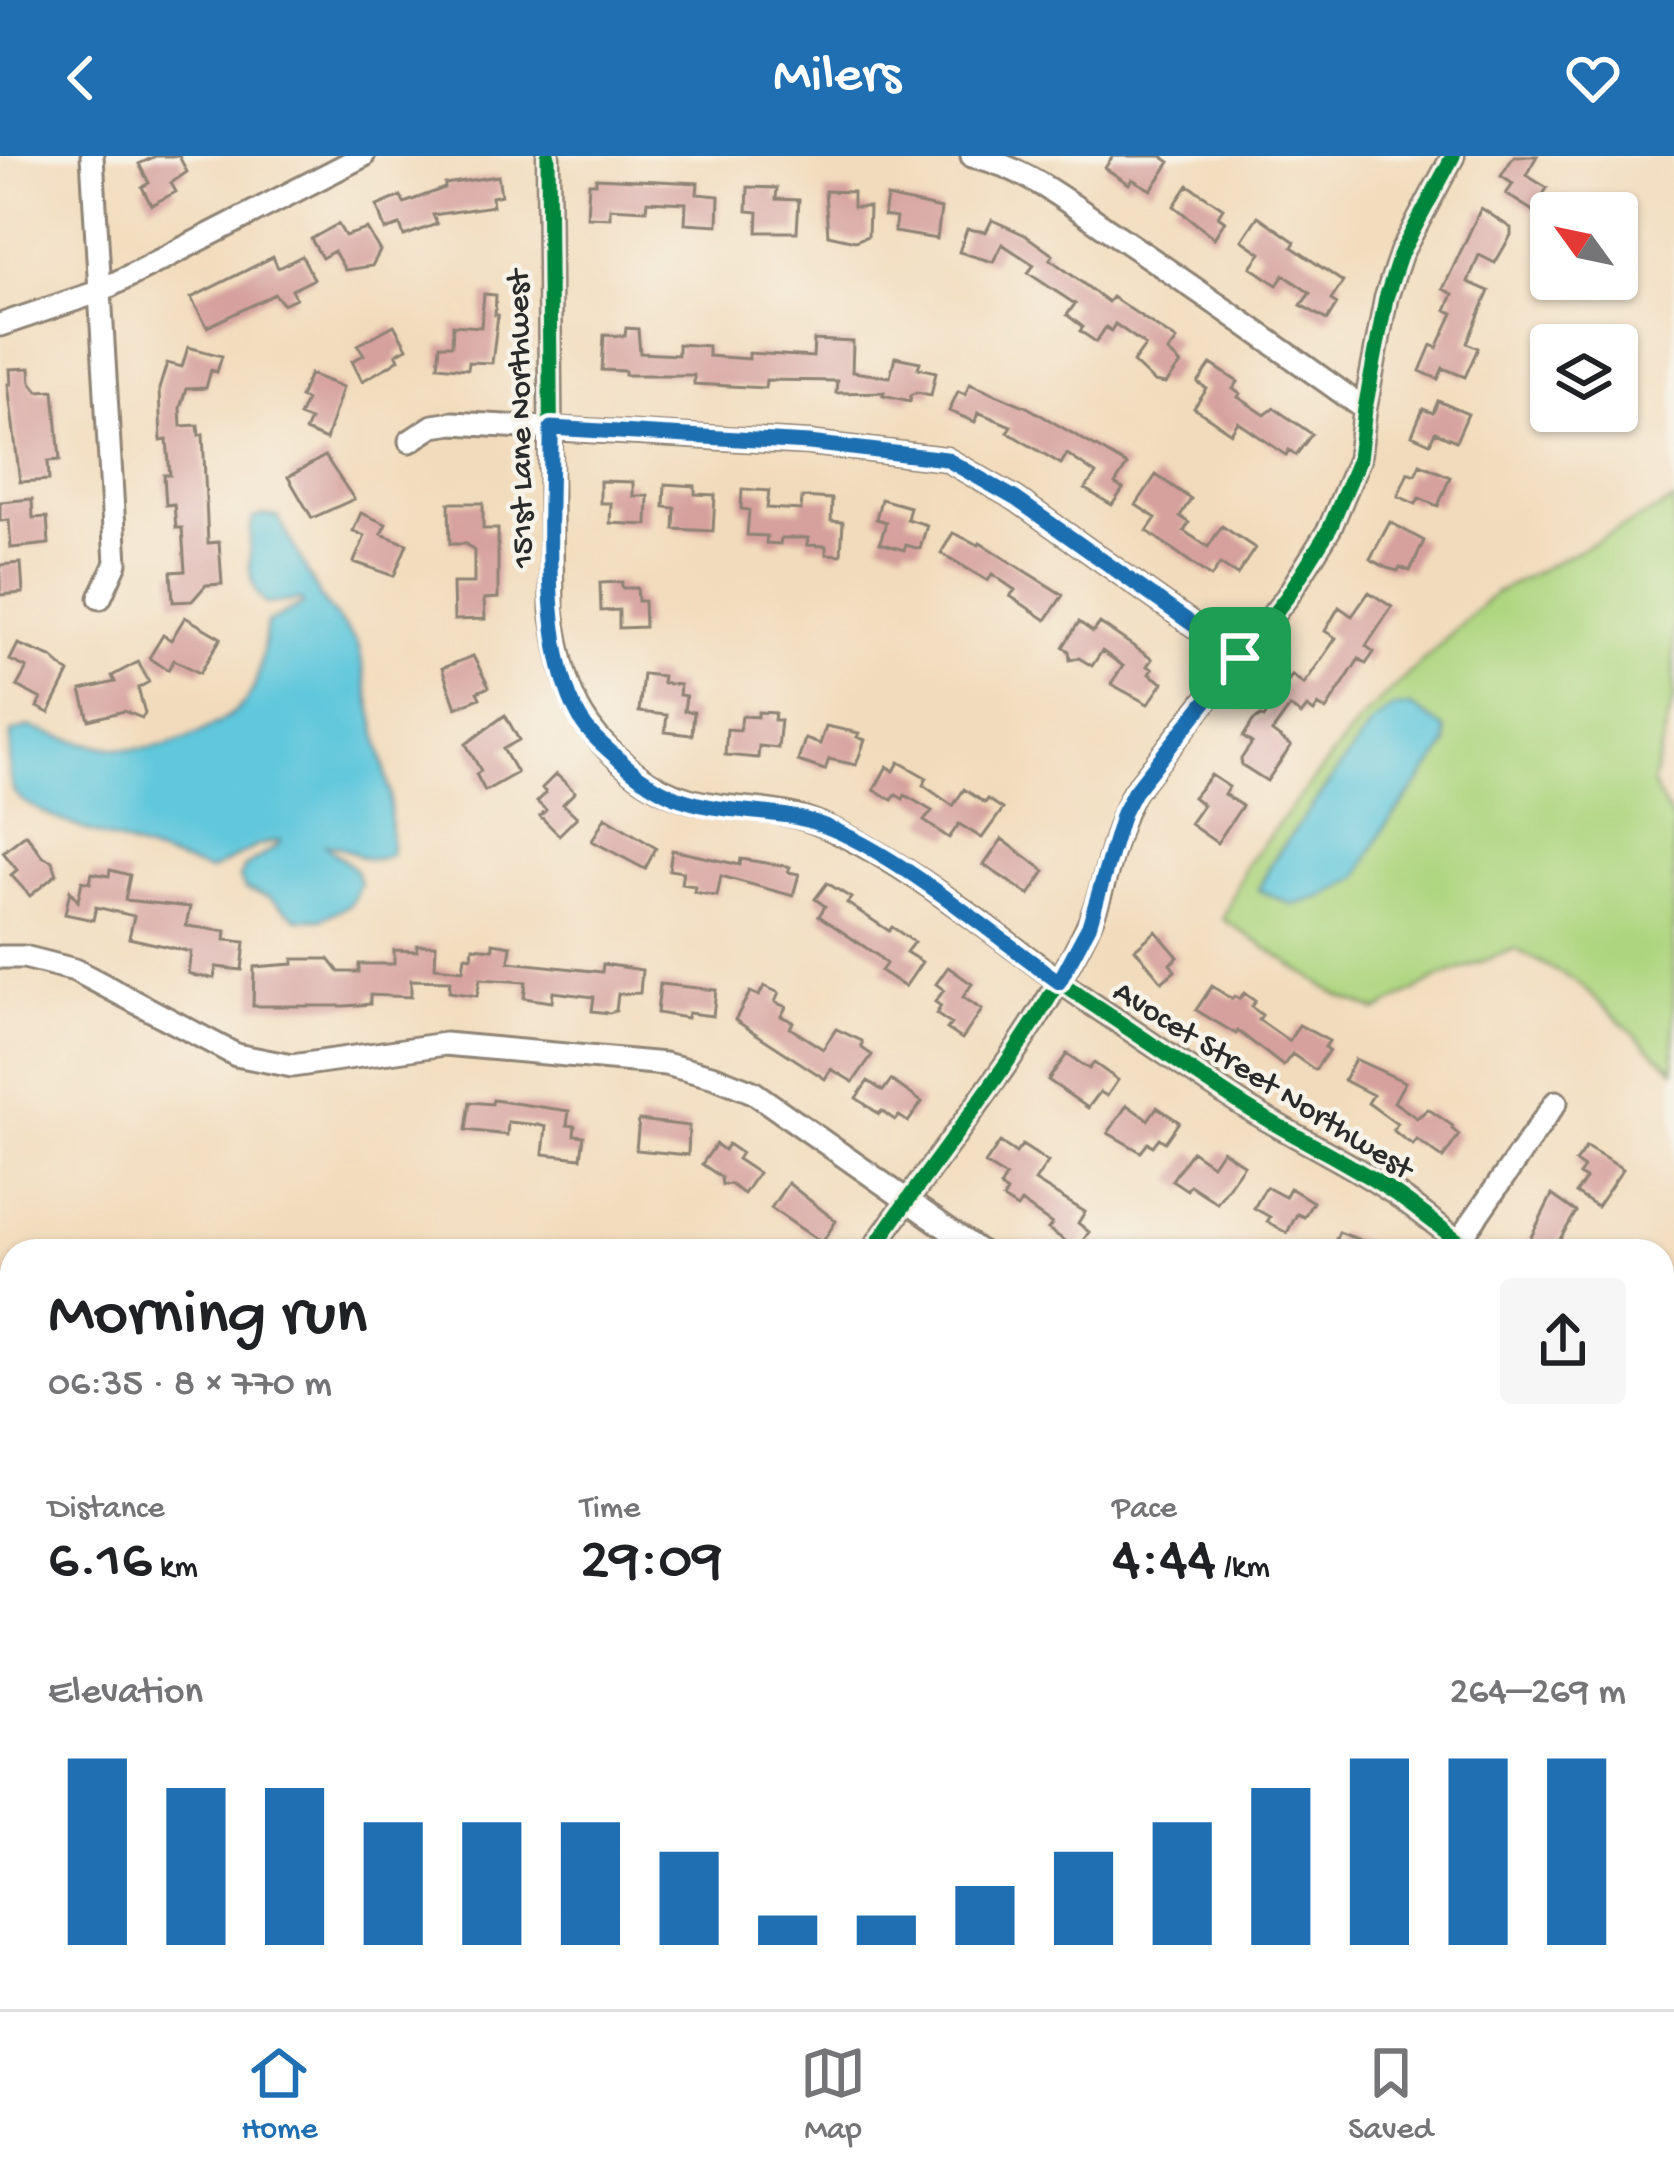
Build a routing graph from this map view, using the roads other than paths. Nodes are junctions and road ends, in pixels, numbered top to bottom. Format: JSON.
{"nodes":[{"id":1,"x":92,"y":156,"type":"edge"},
{"id":2,"x":363,"y":156,"type":"edge"},
{"id":3,"x":548,"y":156,"type":"edge"},
{"id":4,"x":972,"y":156,"type":"edge"},
{"id":5,"x":1453,"y":156,"type":"edge"},
{"id":6,"x":98,"y":292,"type":"junction"},
{"id":7,"x":0,"y":325,"type":"edge"},
{"id":8,"x":1364,"y":409,"type":"junction"},
{"id":9,"x":551,"y":428,"type":"junction"},
{"id":10,"x":410,"y":441,"type":"dead end"},
{"id":11,"x":100,"y":598,"type":"dead end"},
{"id":12,"x":1240,"y":658,"type":"junction"},
{"id":13,"x":599,"y":741,"type":"joint"},
{"id":14,"x":0,"y":957,"type":"edge"},
{"id":15,"x":1059,"y":982,"type":"junction"},
{"id":16,"x":1556,"y":1102,"type":"dead end"},
{"id":17,"x":906,"y":1201,"type":"junction"},
{"id":18,"x":880,"y":1239,"type":"edge"},
{"id":19,"x":961,"y":1239,"type":"edge"},
{"id":20,"x":1447,"y":1239,"type":"edge"},
{"id":21,"x":1460,"y":1239,"type":"edge"}],
"edges":[{"from":1,"to":6,"type":"street"},
{"from":2,"to":6,"type":"street"},
{"from":3,"to":9,"type":"street","name":"151st Lane Northwest"},
{"from":4,"to":8,"type":"street"},
{"from":5,"to":8,"type":"street"},
{"from":6,"to":7,"type":"street"},
{"from":6,"to":11,"type":"street"},
{"from":8,"to":12,"type":"street"},
{"from":9,"to":10,"type":"street"},
{"from":9,"to":12,"type":"street"},
{"from":9,"to":13,"type":"street","name":"151st Lane Northwest"},
{"from":12,"to":15,"type":"street"},
{"from":13,"to":15,"type":"street","name":"Avocet Street Northwest"},
{"from":14,"to":17,"type":"street"},
{"from":15,"to":17,"type":"street"},
{"from":15,"to":20,"type":"street","name":"Avocet Street Northwest"},
{"from":16,"to":21,"type":"street"},
{"from":17,"to":18,"type":"street"},
{"from":17,"to":19,"type":"street"}]}
